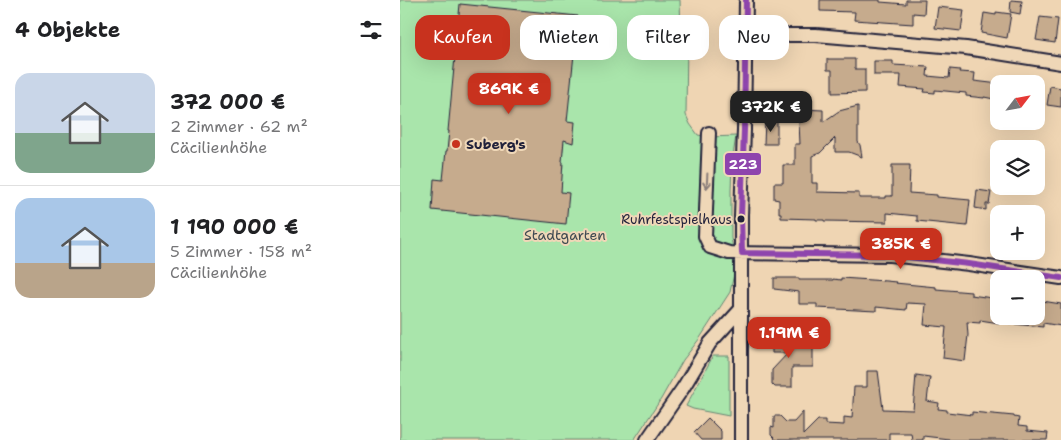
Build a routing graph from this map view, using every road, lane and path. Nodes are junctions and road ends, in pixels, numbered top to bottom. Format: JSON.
{"nodes":[{"id":1,"x":746,"y":0,"type":"edge"},
{"id":2,"x":746,"y":15,"type":"edge"},
{"id":3,"x":789,"y":35,"type":"edge"},
{"id":4,"x":745,"y":60,"type":"edge"},
{"id":5,"x":1061,"y":63,"type":"edge"},
{"id":6,"x":709,"y":133,"type":"dead end"},
{"id":7,"x":742,"y":253,"type":"junction"},
{"id":8,"x":1061,"y":278,"type":"edge"},
{"id":9,"x":741,"y":309,"type":"junction"},
{"id":10,"x":647,"y":440,"type":"edge"},
{"id":11,"x":741,"y":440,"type":"edge"}],
"edges":[{"from":1,"to":2,"type":"street"},
{"from":3,"to":5,"type":"street"},
{"from":4,"to":7,"type":"street"},
{"from":6,"to":7,"type":"street","one_way":true},
{"from":7,"to":8,"type":"street"},
{"from":7,"to":9,"type":"street"},
{"from":9,"to":10,"type":"street"},
{"from":9,"to":11,"type":"street"}]}
